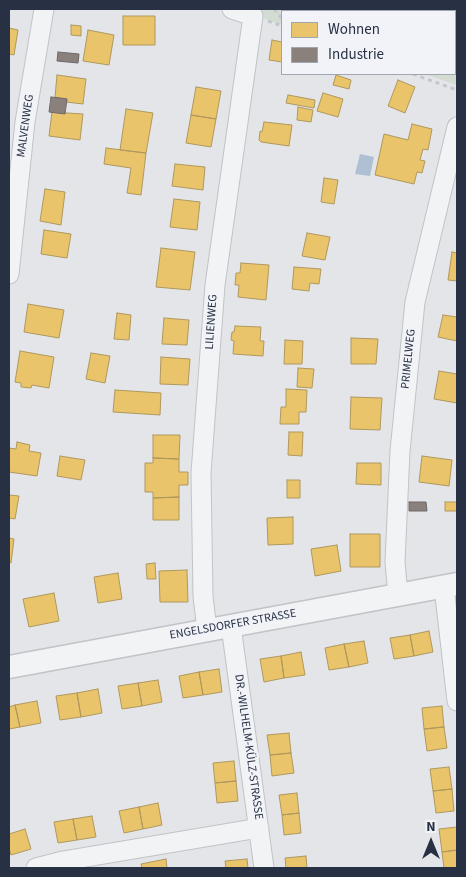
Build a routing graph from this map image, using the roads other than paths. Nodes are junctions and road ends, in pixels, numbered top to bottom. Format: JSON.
{"nodes":[{"id":1,"x":44,"y":9,"type":"edge"},
{"id":2,"x":232,"y":9,"type":"edge"},
{"id":3,"x":457,"y":127,"type":"edge"},
{"id":4,"x":9,"y":274,"type":"edge"},
{"id":5,"x":450,"y":585,"type":"edge"},
{"id":6,"x":398,"y":595,"type":"junction"},
{"id":7,"x":232,"y":626,"type":"junction"},
{"id":8,"x":207,"y":630,"type":"junction"},
{"id":9,"x":9,"y":667,"type":"edge"},
{"id":10,"x":457,"y":701,"type":"edge"},
{"id":11,"x":259,"y":828,"type":"junction"},
{"id":12,"x":36,"y":868,"type":"edge"},
{"id":13,"x":264,"y":868,"type":"edge"}],
"edges":[{"from":1,"to":4,"type":"street","name":"MALVENWEG"},
{"from":2,"to":8,"type":"street","name":"LILIENWEG"},
{"from":3,"to":6,"type":"street","name":"PRIMELWEG"},
{"from":5,"to":6,"type":"street","name":"ENGELSDORFER STRASSE"},
{"from":5,"to":10,"type":"street"},
{"from":6,"to":7,"type":"street","name":"ENGELSDORFER STRASSE"},
{"from":7,"to":8,"type":"street","name":"ENGELSDORFER STRASSE"},
{"from":7,"to":11,"type":"street","name":"DR.-WILHELM-KÜLZ-STRASSE"},
{"from":8,"to":9,"type":"street","name":"ENGELSDORFER STRASSE"},
{"from":11,"to":12,"type":"street"},
{"from":11,"to":13,"type":"street","name":"DR.-WILHELM-KÜLZ-STRASSE"}]}
